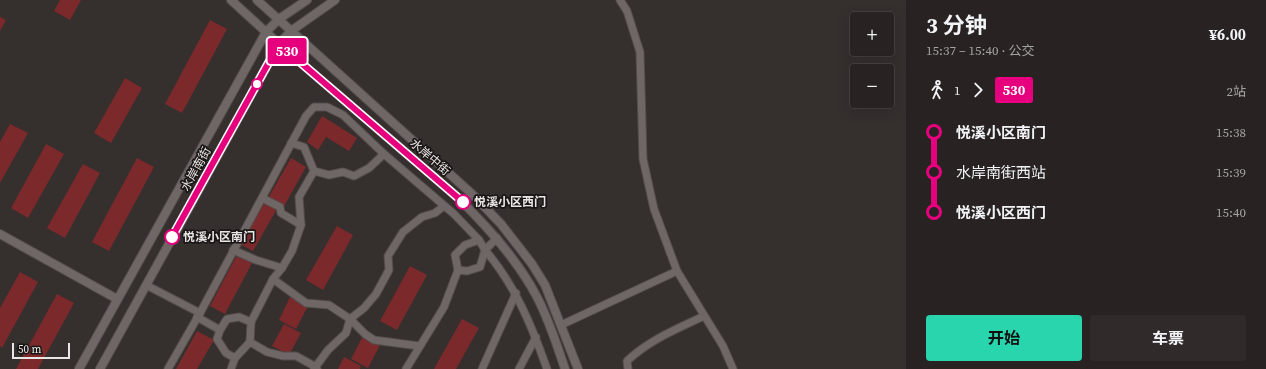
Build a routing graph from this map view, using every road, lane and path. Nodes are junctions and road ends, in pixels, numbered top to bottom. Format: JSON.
{"nodes":[{"id":1,"x":231,"y":0,"type":"edge"},
{"id":2,"x":257,"y":0,"type":"edge"},
{"id":3,"x":307,"y":0,"type":"edge"},
{"id":4,"x":335,"y":0,"type":"edge"},
{"id":5,"x":620,"y":0,"type":"edge"},
{"id":6,"x":279,"y":19,"type":"junction"},
{"id":7,"x":292,"y":31,"type":"junction"},
{"id":8,"x":266,"y":32,"type":"junction"},
{"id":9,"x":279,"y":44,"type":"junction"},
{"id":10,"x":291,"y":143,"type":"junction"},
{"id":11,"x":384,"y":154,"type":"junction"},
{"id":12,"x":314,"y":170,"type":"junction"},
{"id":13,"x":262,"y":198,"type":"junction"},
{"id":14,"x":444,"y":206,"type":"junction"},
{"id":15,"x":301,"y":224,"type":"junction"},
{"id":16,"x":0,"y":234,"type":"edge"},
{"id":17,"x":497,"y":238,"type":"junction"},
{"id":18,"x":479,"y":240,"type":"junction"},
{"id":19,"x":233,"y":250,"type":"junction"},
{"id":20,"x":485,"y":250,"type":"junction"},
{"id":21,"x":282,"y":268,"type":"junction"},
{"id":22,"x":458,"y":270,"type":"junction"},
{"id":23,"x":677,"y":271,"type":"junction"},
{"id":24,"x":273,"y":279,"type":"junction"},
{"id":25,"x":146,"y":285,"type":"junction"},
{"id":26,"x":516,"y":293,"type":"junction"},
{"id":27,"x":117,"y":299,"type":"junction"},
{"id":28,"x":199,"y":315,"type":"junction"},
{"id":29,"x":704,"y":316,"type":"junction"},
{"id":30,"x":350,"y":319,"type":"junction"},
{"id":31,"x":251,"y":322,"type":"junction"},
{"id":32,"x":561,"y":325,"type":"junction"},
{"id":33,"x":220,"y":330,"type":"junction"},
{"id":34,"x":536,"y":337,"type":"junction"},
{"id":35,"x":250,"y":342,"type":"junction"},
{"id":36,"x":420,"y":346,"type":"junction"},
{"id":37,"x":235,"y":358,"type":"junction"},
{"id":38,"x":316,"y":368,"type":"edge"},
{"id":39,"x":79,"y":369,"type":"edge"},
{"id":40,"x":100,"y":369,"type":"edge"},
{"id":41,"x":168,"y":369,"type":"edge"},
{"id":42,"x":231,"y":369,"type":"edge"},
{"id":43,"x":406,"y":369,"type":"edge"},
{"id":44,"x":482,"y":369,"type":"edge"},
{"id":45,"x":519,"y":369,"type":"edge"},
{"id":46,"x":547,"y":369,"type":"edge"},
{"id":47,"x":565,"y":369,"type":"edge"},
{"id":48,"x":578,"y":369,"type":"edge"},
{"id":49,"x":628,"y":369,"type":"edge"},
{"id":50,"x":733,"y":369,"type":"edge"}],
"edges":[{"from":1,"to":8,"type":"street","name":"水岸中街"},
{"from":2,"to":6,"type":"street","name":"水岸中街"},
{"from":3,"to":6,"type":"street","name":"水岸南街"},
{"from":4,"to":7,"type":"street","name":"水岸南街"},
{"from":5,"to":23,"type":"street"},
{"from":6,"to":7,"type":"street","name":"水岸中街"},
{"from":6,"to":8,"type":"street","name":"水岸南街"},
{"from":7,"to":9,"type":"street","name":"水岸南街"},
{"from":7,"to":32,"type":"street","name":"水岸中街"},
{"from":8,"to":9,"type":"street","name":"水岸中街"},
{"from":8,"to":27,"type":"street","name":"水岸南街"},
{"from":9,"to":17,"type":"street","name":"水岸中街"},
{"from":9,"to":25,"type":"street","name":"水岸南街"},
{"from":10,"to":11,"type":"street"},
{"from":10,"to":12,"type":"street"},
{"from":10,"to":13,"type":"street"},
{"from":11,"to":12,"type":"street"},
{"from":11,"to":14,"type":"street"},
{"from":12,"to":15,"type":"street"},
{"from":13,"to":15,"type":"street"},
{"from":13,"to":19,"type":"street"},
{"from":14,"to":18,"type":"street"},
{"from":14,"to":30,"type":"street"},
{"from":15,"to":21,"type":"street"},
{"from":16,"to":27,"type":"street"},
{"from":17,"to":20,"type":"street"},
{"from":17,"to":47,"type":"street","name":"水岸中街"},
{"from":18,"to":20,"type":"street"},
{"from":18,"to":22,"type":"street"},
{"from":19,"to":21,"type":"street"},
{"from":19,"to":28,"type":"street"},
{"from":20,"to":22,"type":"street"},
{"from":20,"to":26,"type":"street"},
{"from":21,"to":24,"type":"street"},
{"from":22,"to":36,"type":"street"},
{"from":23,"to":29,"type":"street"},
{"from":23,"to":32,"type":"street"},
{"from":24,"to":30,"type":"street"},
{"from":24,"to":31,"type":"street"},
{"from":25,"to":28,"type":"street"},
{"from":25,"to":40,"type":"street","name":"水岸南街"},
{"from":26,"to":34,"type":"street"},
{"from":26,"to":44,"type":"street"},
{"from":27,"to":39,"type":"street","name":"水岸南街"},
{"from":28,"to":33,"type":"street"},
{"from":28,"to":41,"type":"street"},
{"from":29,"to":49,"type":"street"},
{"from":29,"to":50,"type":"street"},
{"from":30,"to":36,"type":"street"},
{"from":30,"to":38,"type":"street"},
{"from":31,"to":33,"type":"street"},
{"from":31,"to":35,"type":"street"},
{"from":32,"to":48,"type":"street","name":"水岸中街"},
{"from":33,"to":37,"type":"street"},
{"from":34,"to":45,"type":"street"},
{"from":34,"to":46,"type":"street"},
{"from":35,"to":37,"type":"street"},
{"from":35,"to":38,"type":"street"},
{"from":36,"to":43,"type":"street"},
{"from":37,"to":42,"type":"street"}]}
